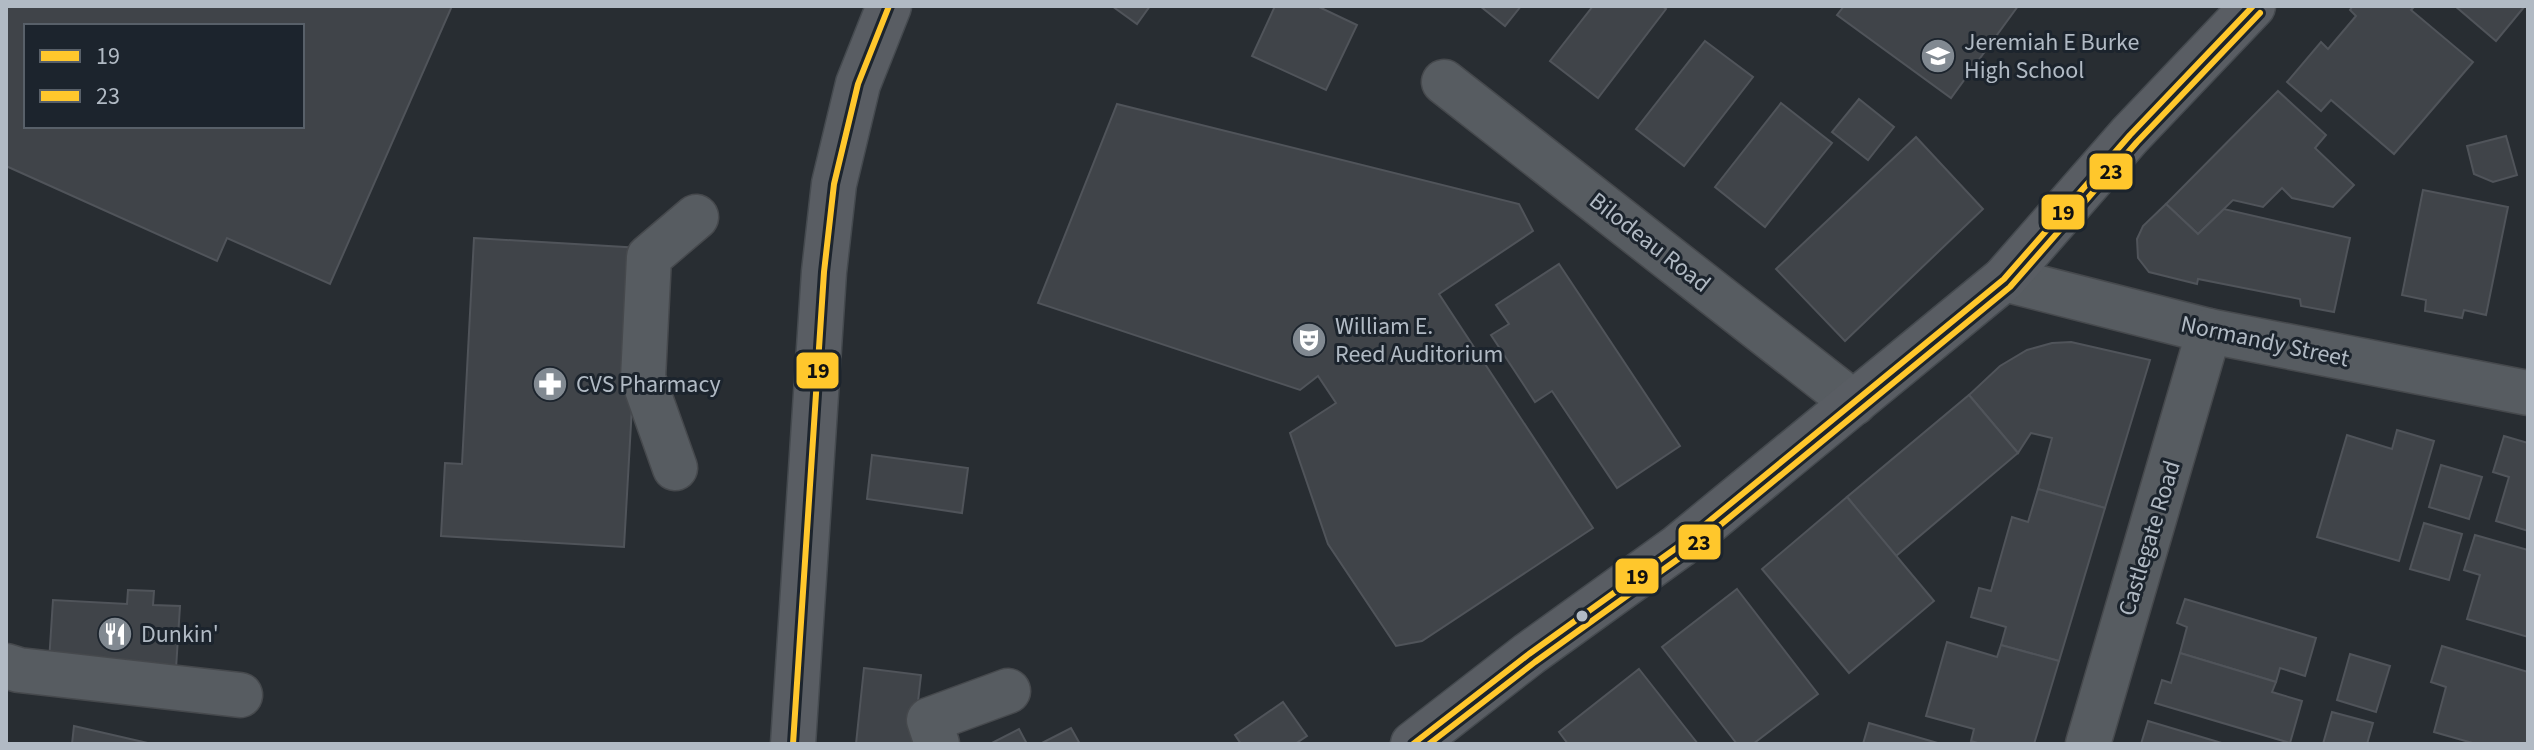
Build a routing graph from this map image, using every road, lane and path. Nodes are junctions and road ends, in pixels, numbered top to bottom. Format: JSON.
{"nodes":[{"id":1,"x":889,"y":6,"type":"edge"},
{"id":2,"x":2253,"y":6,"type":"edge"},
{"id":3,"x":1444,"y":82,"type":"dead end"},
{"id":4,"x":696,"y":217,"type":"dead end"},
{"id":5,"x":2004,"y":279,"type":"junction"},
{"id":6,"x":2209,"y":331,"type":"junction"},
{"id":7,"x":2528,"y":393,"type":"edge"},
{"id":8,"x":1854,"y":403,"type":"junction"},
{"id":9,"x":675,"y":468,"type":"dead end"},
{"id":10,"x":6,"y":666,"type":"edge"},
{"id":11,"x":1008,"y":691,"type":"dead end"},
{"id":12,"x":240,"y":695,"type":"dead end"},
{"id":13,"x":793,"y":744,"type":"edge"},
{"id":14,"x":937,"y":744,"type":"edge"},
{"id":15,"x":1413,"y":744,"type":"edge"},
{"id":16,"x":2088,"y":744,"type":"edge"}],
"edges":[{"from":1,"to":13,"type":"main road"},
{"from":2,"to":5,"type":"main road"},
{"from":3,"to":8,"type":"street","name":"Bilodeau Road"},
{"from":4,"to":9,"type":"street"},
{"from":5,"to":6,"type":"street","name":"Normandy Street"},
{"from":5,"to":8,"type":"main road"},
{"from":6,"to":7,"type":"street","name":"Normandy Street"},
{"from":6,"to":16,"type":"street","name":"Castlegate Road"},
{"from":8,"to":15,"type":"main road"},
{"from":10,"to":12,"type":"street"},
{"from":11,"to":14,"type":"street"}]}
